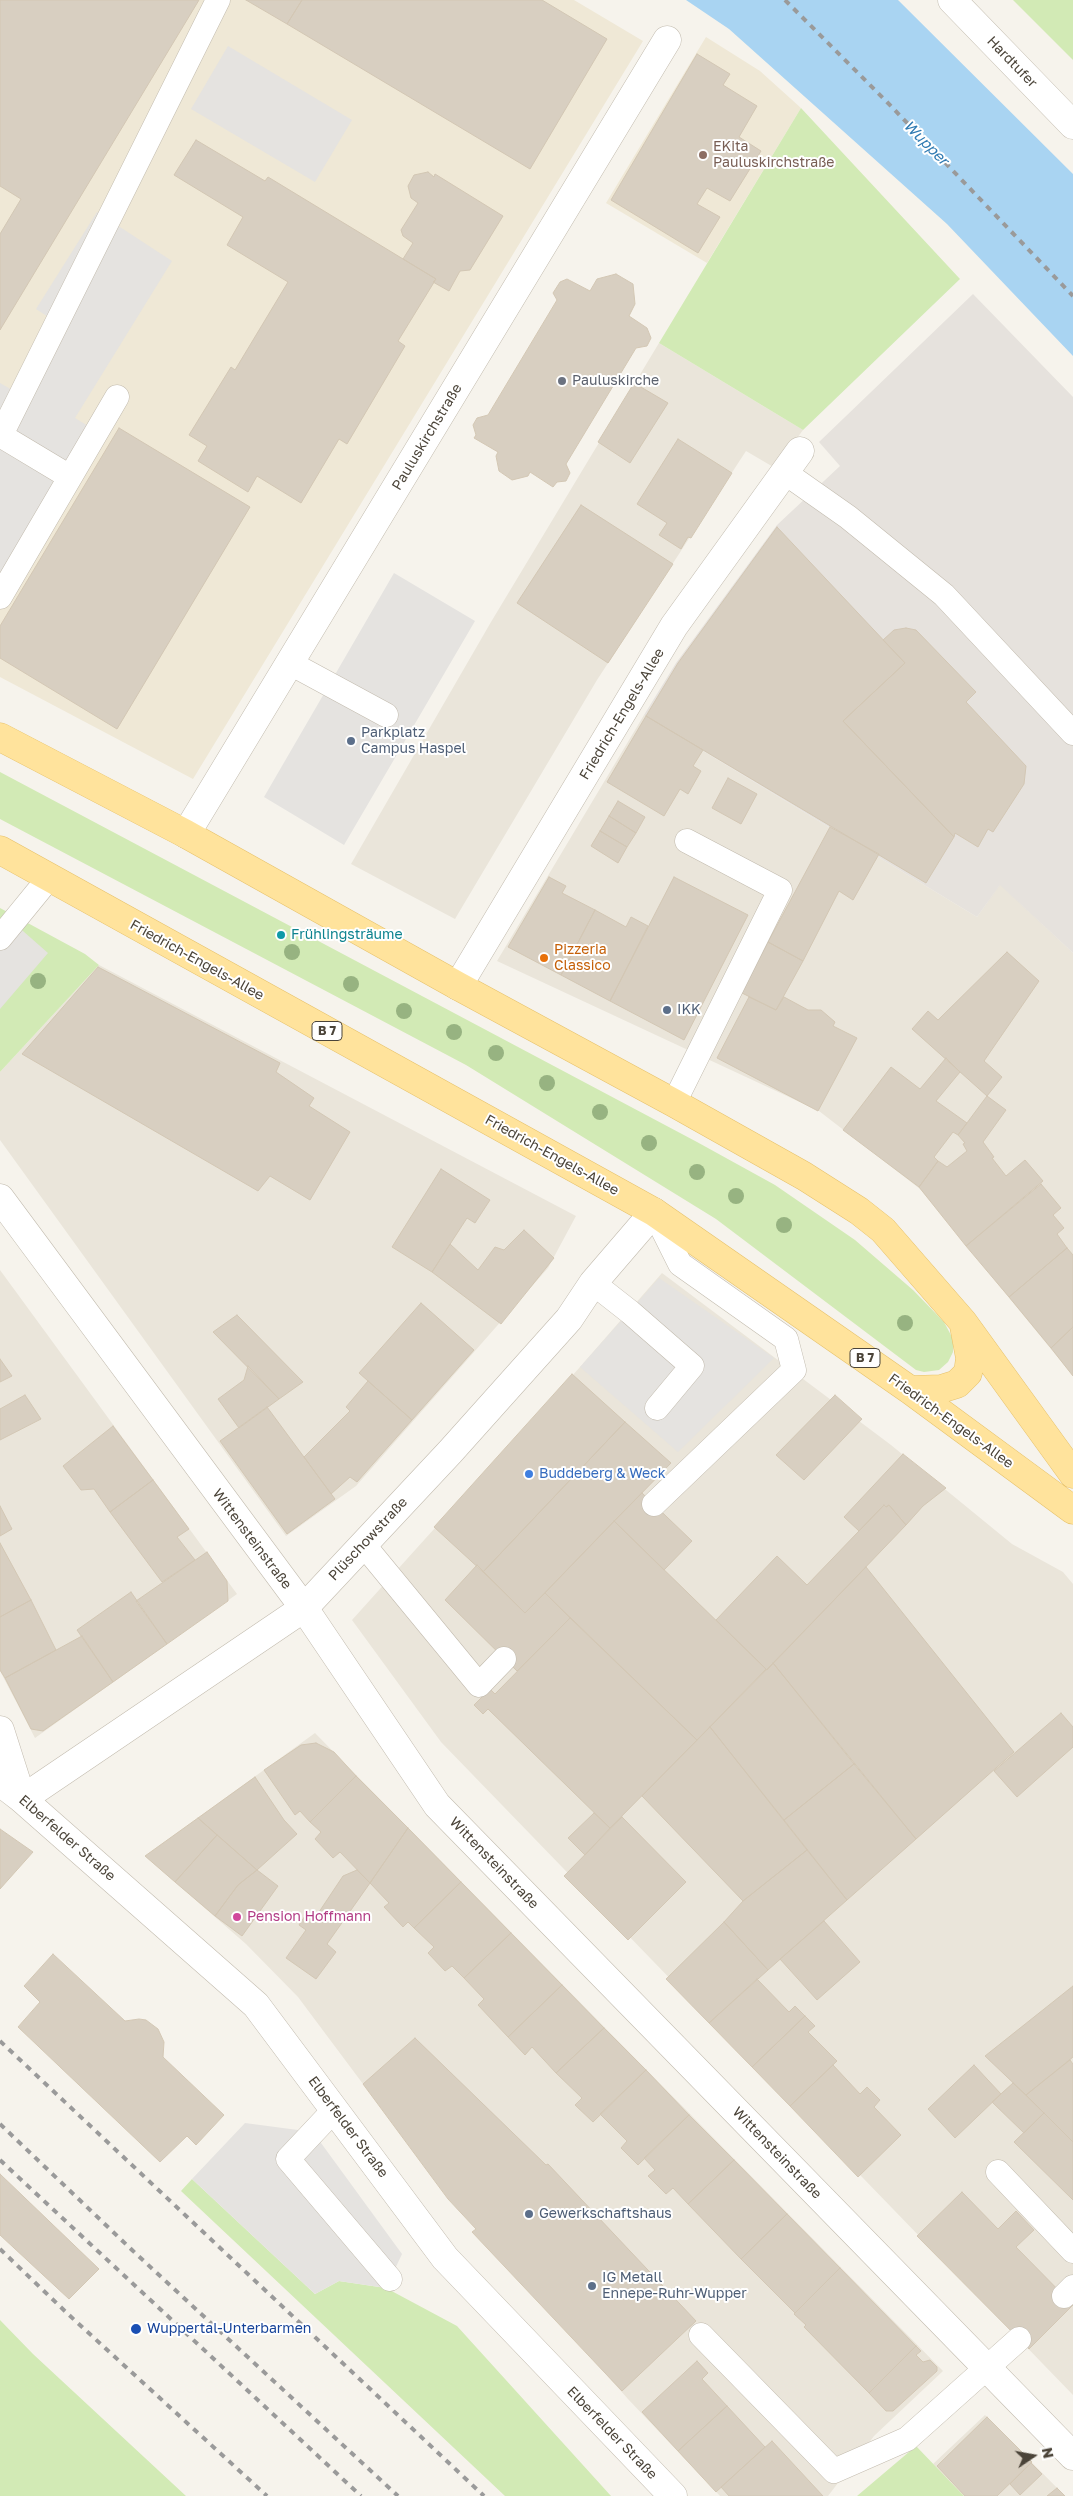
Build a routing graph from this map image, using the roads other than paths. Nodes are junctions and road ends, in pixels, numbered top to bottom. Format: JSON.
{"nodes":[{"id":1,"x":218,"y":0,"type":"edge"},
{"id":2,"x":952,"y":0,"type":"edge"},
{"id":3,"x":667,"y":40,"type":"dead end"},
{"id":4,"x":1073,"y":125,"type":"edge"},
{"id":5,"x":117,"y":397,"type":"dead end"},
{"id":6,"x":0,"y":435,"type":"edge"},
{"id":7,"x":792,"y":462,"type":"joint"},
{"id":8,"x":70,"y":477,"type":"junction"},
{"id":9,"x":0,"y":597,"type":"edge"},
{"id":10,"x":290,"y":663,"type":"junction"},
{"id":11,"x":386,"y":715,"type":"dead end"},
{"id":12,"x":1073,"y":733,"type":"edge"},
{"id":13,"x":0,"y":738,"type":"edge"},
{"id":14,"x":186,"y":834,"type":"junction"},
{"id":15,"x":687,"y":841,"type":"dead end"},
{"id":16,"x":0,"y":850,"type":"edge"},
{"id":17,"x":49,"y":878,"type":"junction"},
{"id":18,"x":0,"y":938,"type":"edge"},
{"id":19,"x":458,"y":986,"type":"junction"},
{"id":20,"x":674,"y":1103,"type":"junction"},
{"id":21,"x":0,"y":1198,"type":"edge"},
{"id":22,"x":654,"y":1212,"type":"junction"},
{"id":23,"x":593,"y":1283,"type":"junction"},
{"id":24,"x":963,"y":1322,"type":"junction"},
{"id":25,"x":910,"y":1390,"type":"junction"},
{"id":26,"x":657,"y":1408,"type":"dead end"},
{"id":27,"x":1073,"y":1474,"type":"edge"},
{"id":28,"x":654,"y":1504,"type":"dead end"},
{"id":29,"x":1073,"y":1510,"type":"edge"},
{"id":30,"x":363,"y":1544,"type":"junction"},
{"id":31,"x":304,"y":1608,"type":"junction"},
{"id":32,"x":504,"y":1659,"type":"dead end"},
{"id":33,"x":0,"y":1730,"type":"edge"},
{"id":34,"x":0,"y":1782,"type":"edge"},
{"id":35,"x":22,"y":1799,"type":"junction"},
{"id":36,"x":335,"y":2109,"type":"junction"},
{"id":37,"x":998,"y":2172,"type":"dead end"},
{"id":38,"x":1073,"y":2252,"type":"edge"},
{"id":39,"x":390,"y":2279,"type":"dead end"},
{"id":40,"x":701,"y":2335,"type":"dead end"},
{"id":41,"x":1019,"y":2339,"type":"dead end"},
{"id":42,"x":987,"y":2368,"type":"junction"},
{"id":43,"x":1073,"y":2456,"type":"edge"},
{"id":44,"x":673,"y":2496,"type":"edge"}],
"edges":[{"from":1,"to":6,"type":"lane"},
{"from":2,"to":4,"type":"street","name":"Hardtufer"},
{"from":3,"to":10,"type":"street","name":"Pauluskirchstraße"},
{"from":5,"to":8,"type":"lane"},
{"from":6,"to":8,"type":"lane"},
{"from":7,"to":12,"type":"lane"},
{"from":7,"to":19,"type":"street","name":"Friedrich-Engels-Allee"},
{"from":8,"to":9,"type":"lane"},
{"from":10,"to":11,"type":"lane"},
{"from":10,"to":14,"type":"street","name":"Pauluskirchstraße"},
{"from":13,"to":14,"type":"main road"},
{"from":14,"to":19,"type":"main road"},
{"from":15,"to":20,"type":"lane"},
{"from":16,"to":17,"type":"main road","name":"Friedrich-Engels-Allee","number":"B 7"},
{"from":17,"to":18,"type":"lane"},
{"from":17,"to":22,"type":"main road","name":"Friedrich-Engels-Allee","number":"B 7"},
{"from":19,"to":20,"type":"main road"},
{"from":20,"to":24,"type":"main road"},
{"from":21,"to":31,"type":"street","name":"Wittensteinstraße"},
{"from":22,"to":23,"type":"street","name":"Plüschowstraße"},
{"from":22,"to":25,"type":"main road","name":"Friedrich-Engels-Allee","number":"B 7"},
{"from":22,"to":28,"type":"lane"},
{"from":23,"to":26,"type":"lane"},
{"from":23,"to":30,"type":"street","name":"Plüschowstraße"},
{"from":24,"to":25,"type":"main road"},
{"from":24,"to":27,"type":"main road"},
{"from":25,"to":29,"type":"main road","name":"Friedrich-Engels-Allee","number":"B 7"},
{"from":30,"to":31,"type":"street","name":"Plüschowstraße"},
{"from":30,"to":32,"type":"lane"},
{"from":31,"to":35,"type":"street","name":"Plüschowstraße"},
{"from":31,"to":42,"type":"street","name":"Wittensteinstraße"},
{"from":33,"to":35,"type":"street"},
{"from":34,"to":35,"type":"street","name":"Elberfelder Straße"},
{"from":35,"to":36,"type":"street","name":"Elberfelder Straße"},
{"from":36,"to":39,"type":"lane"},
{"from":36,"to":44,"type":"street","name":"Elberfelder Straße"},
{"from":37,"to":38,"type":"lane"},
{"from":40,"to":42,"type":"lane"},
{"from":41,"to":42,"type":"lane"},
{"from":42,"to":43,"type":"street","name":"Wittensteinstraße"}]}
